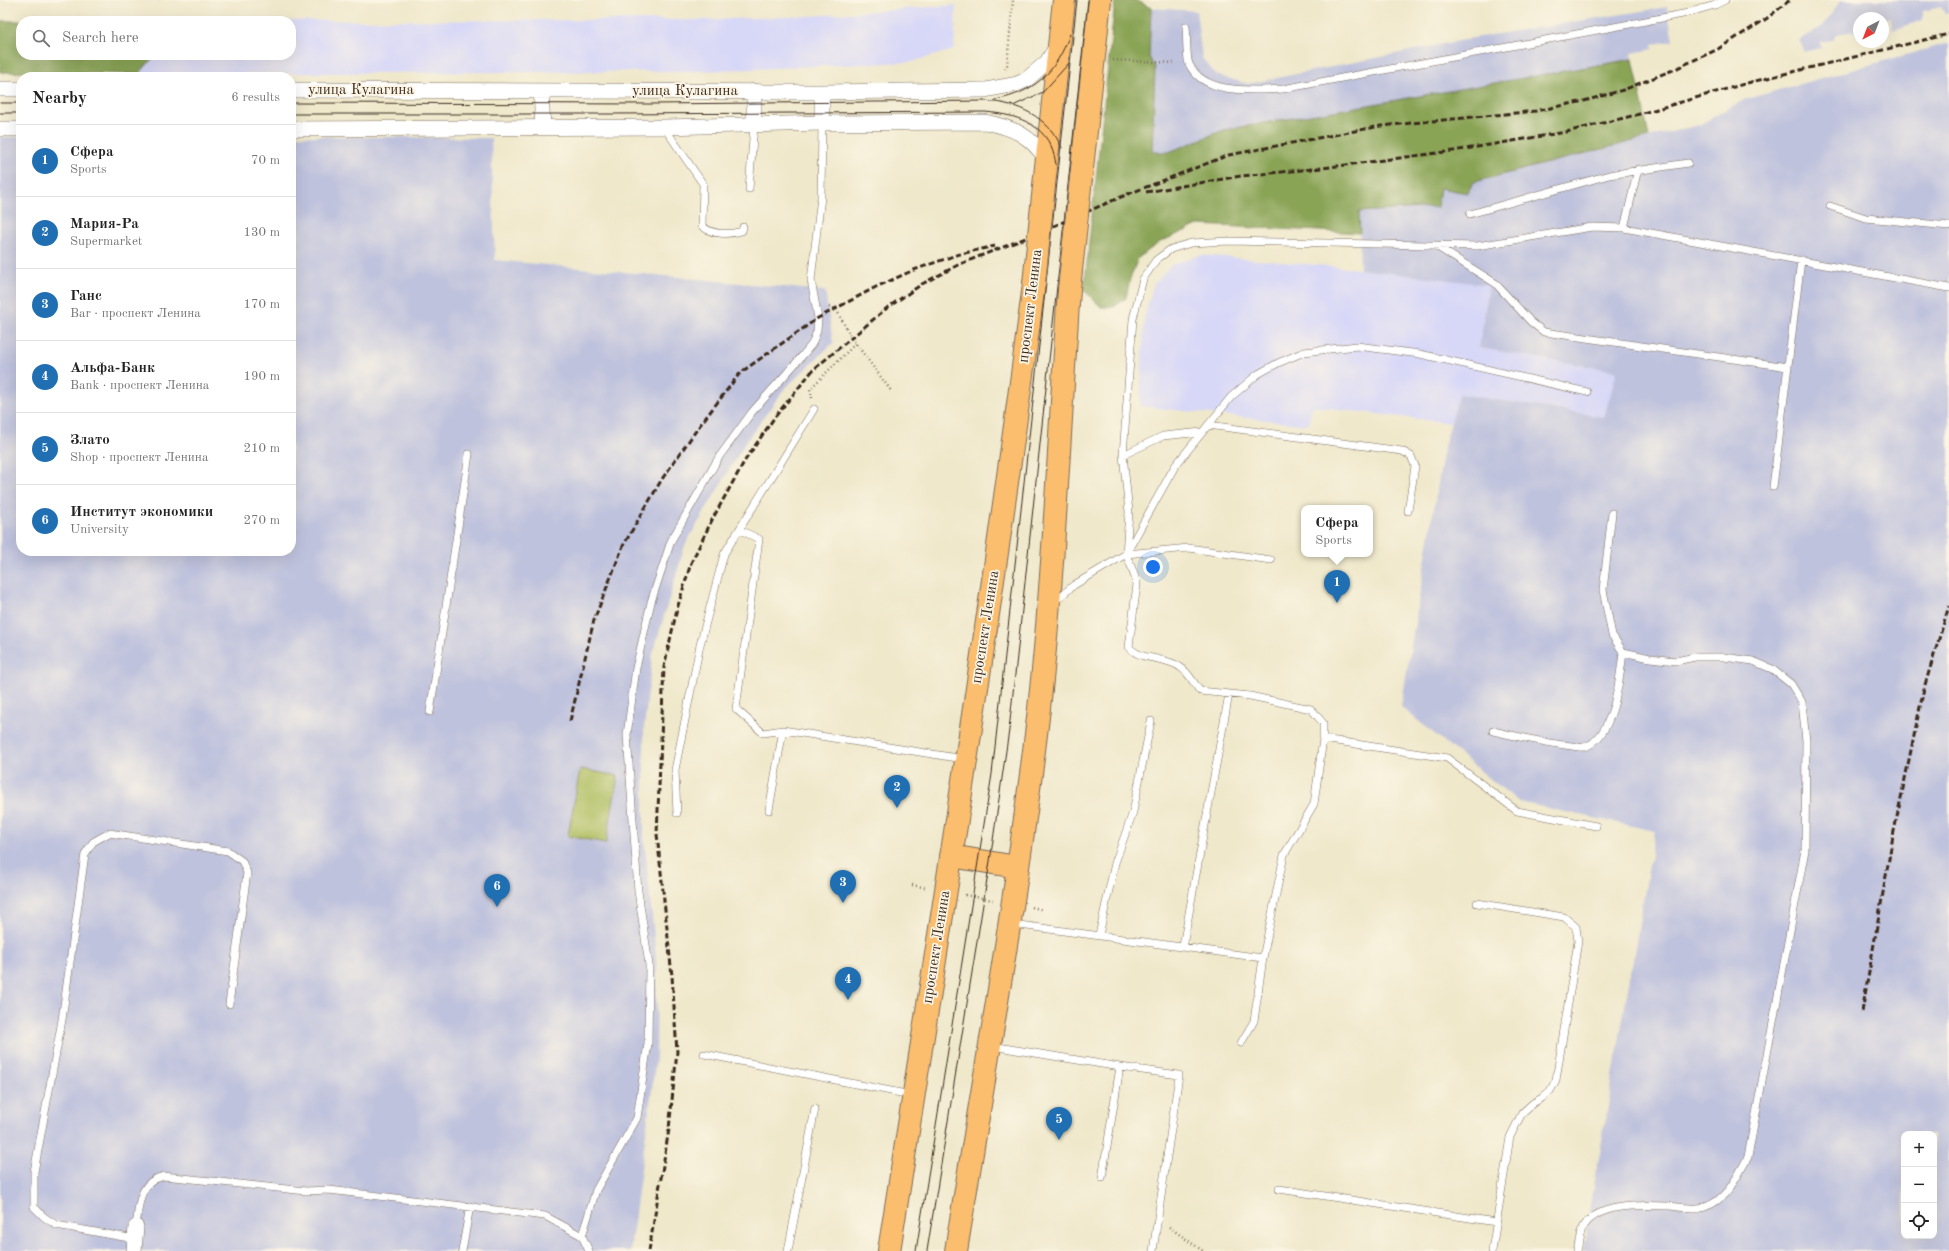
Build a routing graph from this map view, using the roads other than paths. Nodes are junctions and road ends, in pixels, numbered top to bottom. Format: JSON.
{"nodes":[{"id":1,"x":1100,"y":0,"type":"edge"},
{"id":2,"x":1725,"y":0,"type":"edge"},
{"id":3,"x":1063,"y":10,"type":"edge"},
{"id":4,"x":1186,"y":26,"type":"dead end"},
{"id":5,"x":1060,"y":42,"type":"junction"},
{"id":6,"x":0,"y":89,"type":"edge"},
{"id":7,"x":16,"y":89,"type":"edge"},
{"id":8,"x":296,"y":90,"type":"edge"},
{"id":9,"x":541,"y":91,"type":"junction"},
{"id":10,"x":754,"y":92,"type":"junction"},
{"id":11,"x":822,"y":92,"type":"junction"},
{"id":12,"x":822,"y":123,"type":"junction"},
{"id":13,"x":754,"y":125,"type":"junction"},
{"id":14,"x":664,"y":127,"type":"junction"},
{"id":15,"x":296,"y":128,"type":"edge"},
{"id":16,"x":543,"y":128,"type":"junction"},
{"id":17,"x":0,"y":129,"type":"edge"},
{"id":18,"x":16,"y":129,"type":"edge"},
{"id":19,"x":1688,"y":163,"type":"dead end"},
{"id":20,"x":1046,"y":168,"type":"junction"},
{"id":21,"x":1638,"y":169,"type":"junction"},
{"id":22,"x":749,"y":189,"type":"dead end"},
{"id":23,"x":1830,"y":206,"type":"dead end"},
{"id":24,"x":1470,"y":214,"type":"dead end"},
{"id":25,"x":1949,"y":226,"type":"edge"},
{"id":26,"x":743,"y":227,"type":"dead end"},
{"id":27,"x":1624,"y":228,"type":"junction"},
{"id":28,"x":1436,"y":246,"type":"junction"},
{"id":29,"x":1801,"y":260,"type":"junction"},
{"id":30,"x":1949,"y":288,"type":"edge"},
{"id":31,"x":1788,"y":367,"type":"junction"},
{"id":32,"x":1587,"y":392,"type":"dead end"},
{"id":33,"x":814,"y":409,"type":"road end"},
{"id":34,"x":1208,"y":425,"type":"junction"},
{"id":35,"x":1202,"y":432,"type":"junction"},
{"id":36,"x":469,"y":454,"type":"dead end"},
{"id":37,"x":1123,"y":455,"type":"junction"},
{"id":38,"x":1773,"y":488,"type":"dead end"},
{"id":39,"x":1408,"y":511,"type":"dead end"},
{"id":40,"x":1612,"y":513,"type":"dead end"},
{"id":41,"x":740,"y":530,"type":"junction"},
{"id":42,"x":1126,"y":554,"type":"junction"},
{"id":43,"x":1271,"y":560,"type":"dead end"},
{"id":44,"x":1049,"y":606,"type":"junction"},
{"id":45,"x":1623,"y":652,"type":"junction"},
{"id":46,"x":1229,"y":694,"type":"junction"},
{"id":47,"x":430,"y":712,"type":"dead end"},
{"id":48,"x":1151,"y":721,"type":"dead end"},
{"id":49,"x":783,"y":730,"type":"junction"},
{"id":50,"x":1493,"y":731,"type":"dead end"},
{"id":51,"x":1323,"y":739,"type":"junction"},
{"id":52,"x":966,"y":760,"type":"junction"},
{"id":53,"x":769,"y":810,"type":"dead end"},
{"id":54,"x":677,"y":813,"type":"dead end"},
{"id":55,"x":1596,"y":826,"type":"dead end"},
{"id":56,"x":952,"y":856,"type":"junction"},
{"id":57,"x":1017,"y":867,"type":"junction"},
{"id":58,"x":1477,"y":902,"type":"dead end"},
{"id":59,"x":1010,"y":914,"type":"junction"},
{"id":60,"x":1098,"y":935,"type":"junction"},
{"id":61,"x":1183,"y":946,"type":"junction"},
{"id":62,"x":1263,"y":958,"type":"junction"},
{"id":63,"x":229,"y":1004,"type":"dead end"},
{"id":64,"x":1241,"y":1043,"type":"dead end"},
{"id":65,"x":990,"y":1045,"type":"junction"},
{"id":66,"x":704,"y":1054,"type":"dead end"},
{"id":67,"x":1120,"y":1067,"type":"junction"},
{"id":68,"x":914,"y":1095,"type":"junction"},
{"id":69,"x":815,"y":1109,"type":"dead end"},
{"id":70,"x":1102,"y":1178,"type":"dead end"},
{"id":71,"x":1279,"y":1189,"type":"dead end"},
{"id":72,"x":470,"y":1206,"type":"junction"},
{"id":73,"x":1496,"y":1222,"type":"junction"},
{"id":74,"x":582,"y":1236,"type":"junction"},
{"id":75,"x":135,"y":1239,"type":"edge"},
{"id":76,"x":462,"y":1251,"type":"edge"},
{"id":77,"x":589,"y":1251,"type":"edge"},
{"id":78,"x":788,"y":1251,"type":"edge"},
{"id":79,"x":889,"y":1251,"type":"edge"},
{"id":80,"x":956,"y":1251,"type":"edge"},
{"id":81,"x":1153,"y":1251,"type":"edge"},
{"id":82,"x":1492,"y":1251,"type":"edge"},
{"id":83,"x":1577,"y":1251,"type":"edge"}],
"edges":[{"from":1,"to":44,"type":"main road","bridge":true},
{"from":2,"to":4,"type":"lane"},
{"from":3,"to":5,"type":"main road","name":"проспект Ленина"},
{"from":5,"to":11,"type":"street","name":"улица Кулагина"},
{"from":5,"to":20,"type":"main road","name":"проспект Ленина"},
{"from":6,"to":7,"type":"street"},
{"from":8,"to":9,"type":"street","name":"улица Кулагина"},
{"from":9,"to":10,"type":"street","name":"улица Кулагина"},
{"from":9,"to":16,"type":"street"},
{"from":10,"to":11,"type":"street","name":"улица Кулагина"},
{"from":10,"to":13,"type":"street"},
{"from":11,"to":12,"type":"street"},
{"from":12,"to":13,"type":"street"},
{"from":12,"to":20,"type":"street"},
{"from":12,"to":74,"type":"lane"},
{"from":13,"to":14,"type":"street"},
{"from":13,"to":22,"type":"lane"},
{"from":14,"to":16,"type":"street"},
{"from":14,"to":26,"type":"lane"},
{"from":15,"to":16,"type":"street"},
{"from":17,"to":18,"type":"street"},
{"from":19,"to":21,"type":"lane"},
{"from":20,"to":52,"type":"main road","name":"проспект Ленина","bridge":true},
{"from":21,"to":24,"type":"lane"},
{"from":21,"to":27,"type":"lane"},
{"from":23,"to":25,"type":"lane"},
{"from":27,"to":28,"type":"lane"},
{"from":27,"to":29,"type":"lane"},
{"from":28,"to":31,"type":"lane"},
{"from":28,"to":37,"type":"lane"},
{"from":29,"to":30,"type":"lane"},
{"from":29,"to":31,"type":"lane"},
{"from":31,"to":38,"type":"lane"},
{"from":32,"to":34,"type":"lane"},
{"from":33,"to":41,"type":"lane"},
{"from":34,"to":35,"type":"lane"},
{"from":34,"to":39,"type":"lane"},
{"from":35,"to":37,"type":"lane"},
{"from":35,"to":42,"type":"lane"},
{"from":36,"to":47,"type":"lane"},
{"from":37,"to":42,"type":"lane"},
{"from":40,"to":45,"type":"lane"},
{"from":41,"to":49,"type":"lane"},
{"from":41,"to":54,"type":"lane"},
{"from":42,"to":43,"type":"lane"},
{"from":42,"to":44,"type":"lane"},
{"from":42,"to":46,"type":"lane"},
{"from":44,"to":57,"type":"main road"},
{"from":45,"to":50,"type":"lane"},
{"from":45,"to":83,"type":"lane"},
{"from":46,"to":51,"type":"lane"},
{"from":46,"to":61,"type":"lane"},
{"from":48,"to":60,"type":"lane"},
{"from":49,"to":52,"type":"lane"},
{"from":49,"to":53,"type":"lane"},
{"from":51,"to":55,"type":"lane"},
{"from":51,"to":62,"type":"lane"},
{"from":52,"to":56,"type":"main road","name":"проспект Ленина"},
{"from":56,"to":57,"type":"main road"},
{"from":56,"to":68,"type":"main road","name":"проспект Ленина"},
{"from":57,"to":59,"type":"main road"},
{"from":58,"to":73,"type":"lane"},
{"from":59,"to":60,"type":"lane"},
{"from":59,"to":65,"type":"main road"},
{"from":60,"to":61,"type":"lane"},
{"from":61,"to":62,"type":"lane"},
{"from":62,"to":64,"type":"lane"},
{"from":63,"to":75,"type":"lane"},
{"from":65,"to":67,"type":"lane"},
{"from":65,"to":80,"type":"main road"},
{"from":66,"to":68,"type":"lane"},
{"from":67,"to":70,"type":"lane"},
{"from":67,"to":81,"type":"lane"},
{"from":68,"to":79,"type":"main road","name":"проспект Ленина"},
{"from":69,"to":78,"type":"lane"},
{"from":71,"to":73,"type":"lane"},
{"from":72,"to":74,"type":"lane"},
{"from":72,"to":75,"type":"lane"},
{"from":72,"to":76,"type":"lane"},
{"from":73,"to":82,"type":"lane"},
{"from":74,"to":77,"type":"lane"}]}
